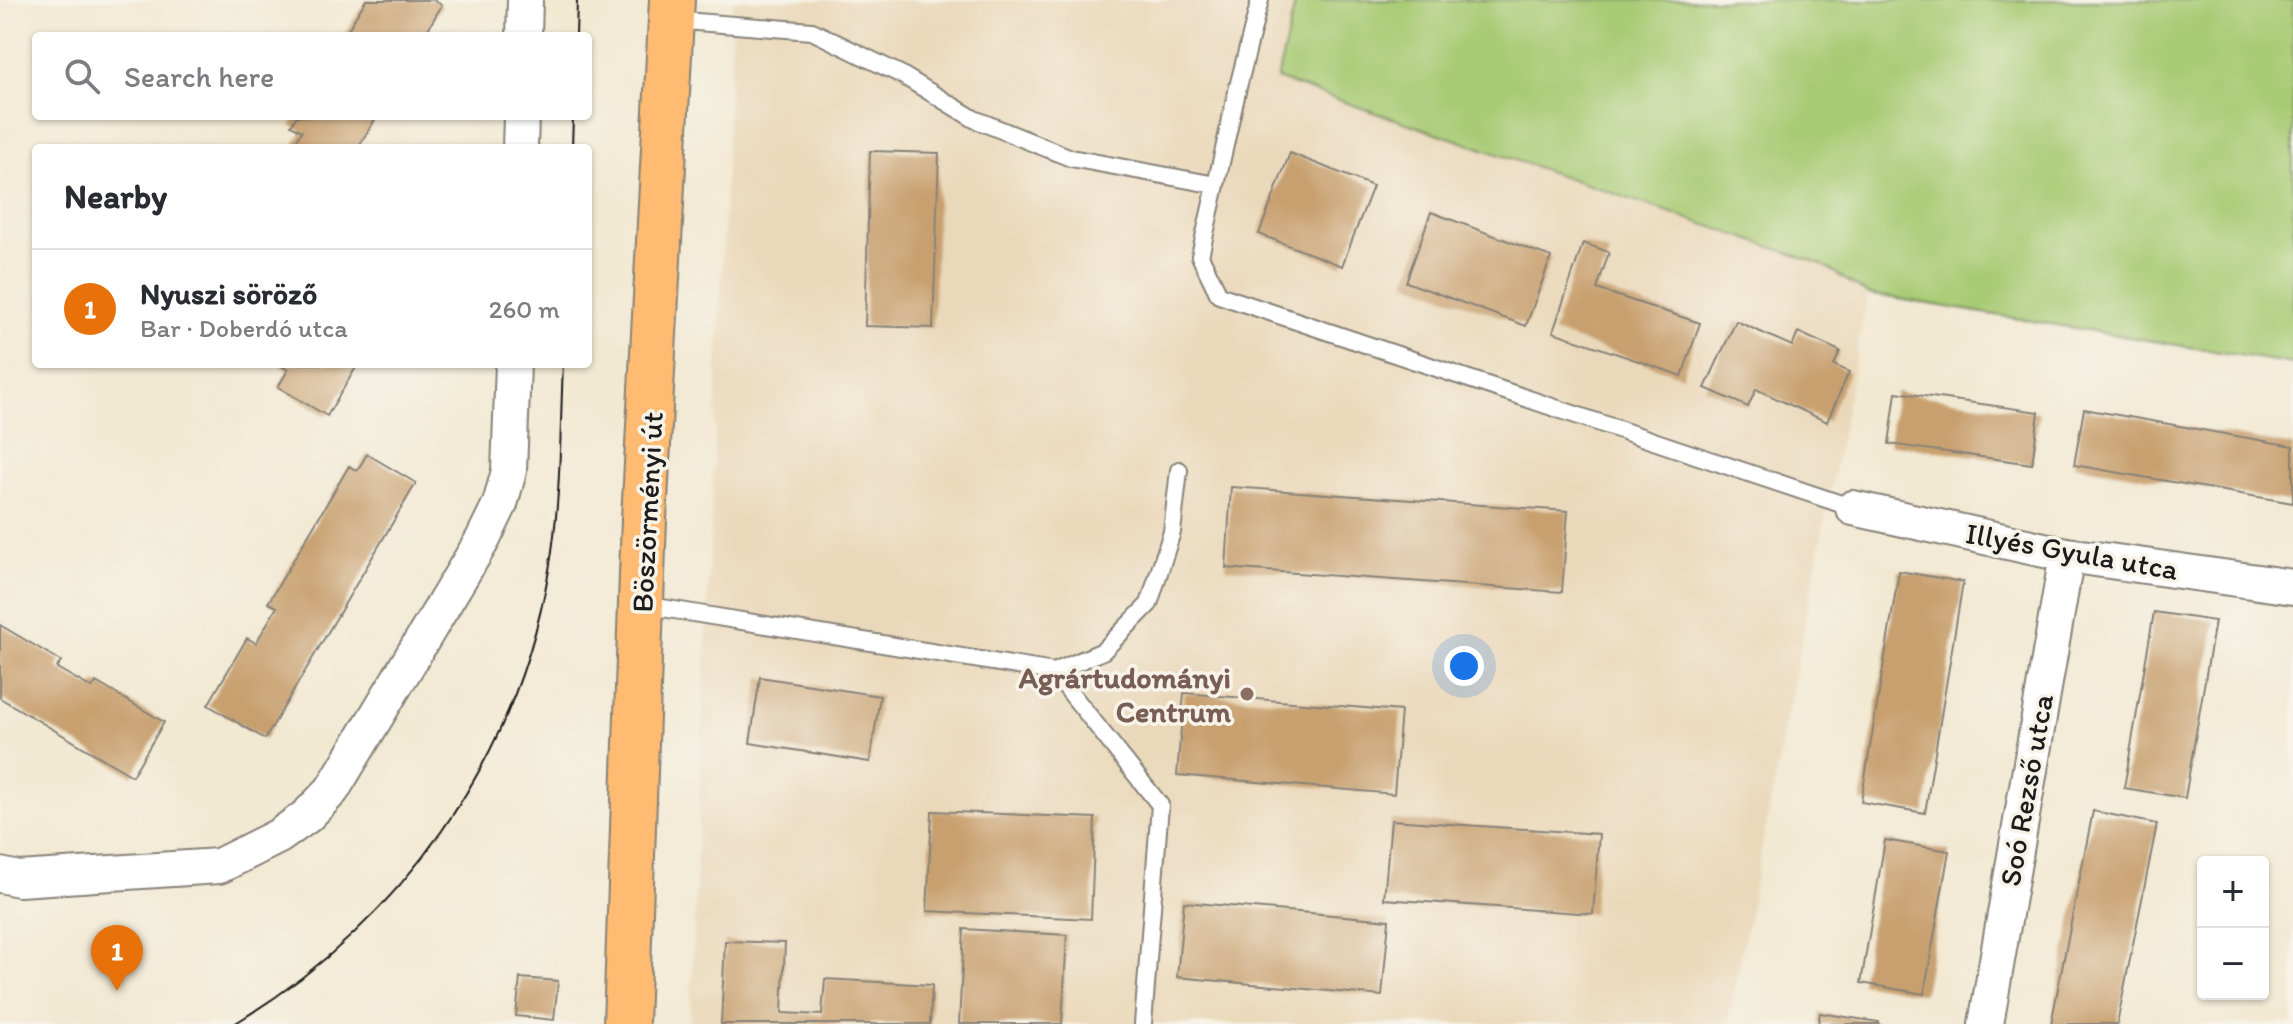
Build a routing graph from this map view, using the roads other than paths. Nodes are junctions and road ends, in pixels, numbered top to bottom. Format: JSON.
{"nodes":[{"id":1,"x":525,"y":0,"type":"edge"},
{"id":2,"x":1260,"y":0,"type":"edge"},
{"id":3,"x":672,"y":10,"type":"edge"},
{"id":4,"x":524,"y":32,"type":"edge"},
{"id":5,"x":521,"y":120,"type":"edge"},
{"id":6,"x":520,"y":144,"type":"edge"},
{"id":7,"x":1216,"y":185,"type":"junction"},
{"id":8,"x":513,"y":368,"type":"edge"},
{"id":9,"x":1179,"y":470,"type":"dead end"},
{"id":10,"x":1853,"y":508,"type":"joint"},
{"id":11,"x":2067,"y":555,"type":"junction"},
{"id":12,"x":2293,"y":587,"type":"edge"},
{"id":13,"x":642,"y":605,"type":"junction"},
{"id":14,"x":1054,"y":672,"type":"junction"},
{"id":15,"x":0,"y":875,"type":"edge"},
{"id":16,"x":627,"y":947,"type":"junction"},
{"id":17,"x":600,"y":1024,"type":"edge"},
{"id":18,"x":626,"y":1024,"type":"edge"},
{"id":19,"x":1143,"y":1024,"type":"edge"},
{"id":20,"x":1986,"y":1024,"type":"edge"}],
"edges":[{"from":1,"to":4,"type":"street"},
{"from":2,"to":7,"type":"lane"},
{"from":3,"to":7,"type":"lane"},
{"from":3,"to":13,"type":"main road","name":"Böszörményi út"},
{"from":5,"to":6,"type":"street"},
{"from":7,"to":10,"type":"lane"},
{"from":8,"to":15,"type":"street"},
{"from":9,"to":14,"type":"lane"},
{"from":10,"to":11,"type":"street","name":"Illyés Gyula utca"},
{"from":11,"to":12,"type":"street","name":"Illyés Gyula utca"},
{"from":11,"to":20,"type":"street","name":"Soó Rezső utca"},
{"from":13,"to":14,"type":"lane"},
{"from":13,"to":16,"type":"main road","name":"Böszörményi út"},
{"from":14,"to":19,"type":"lane"},
{"from":16,"to":17,"type":"main road"},
{"from":16,"to":18,"type":"main road","name":"Böszörményi út"}]}
